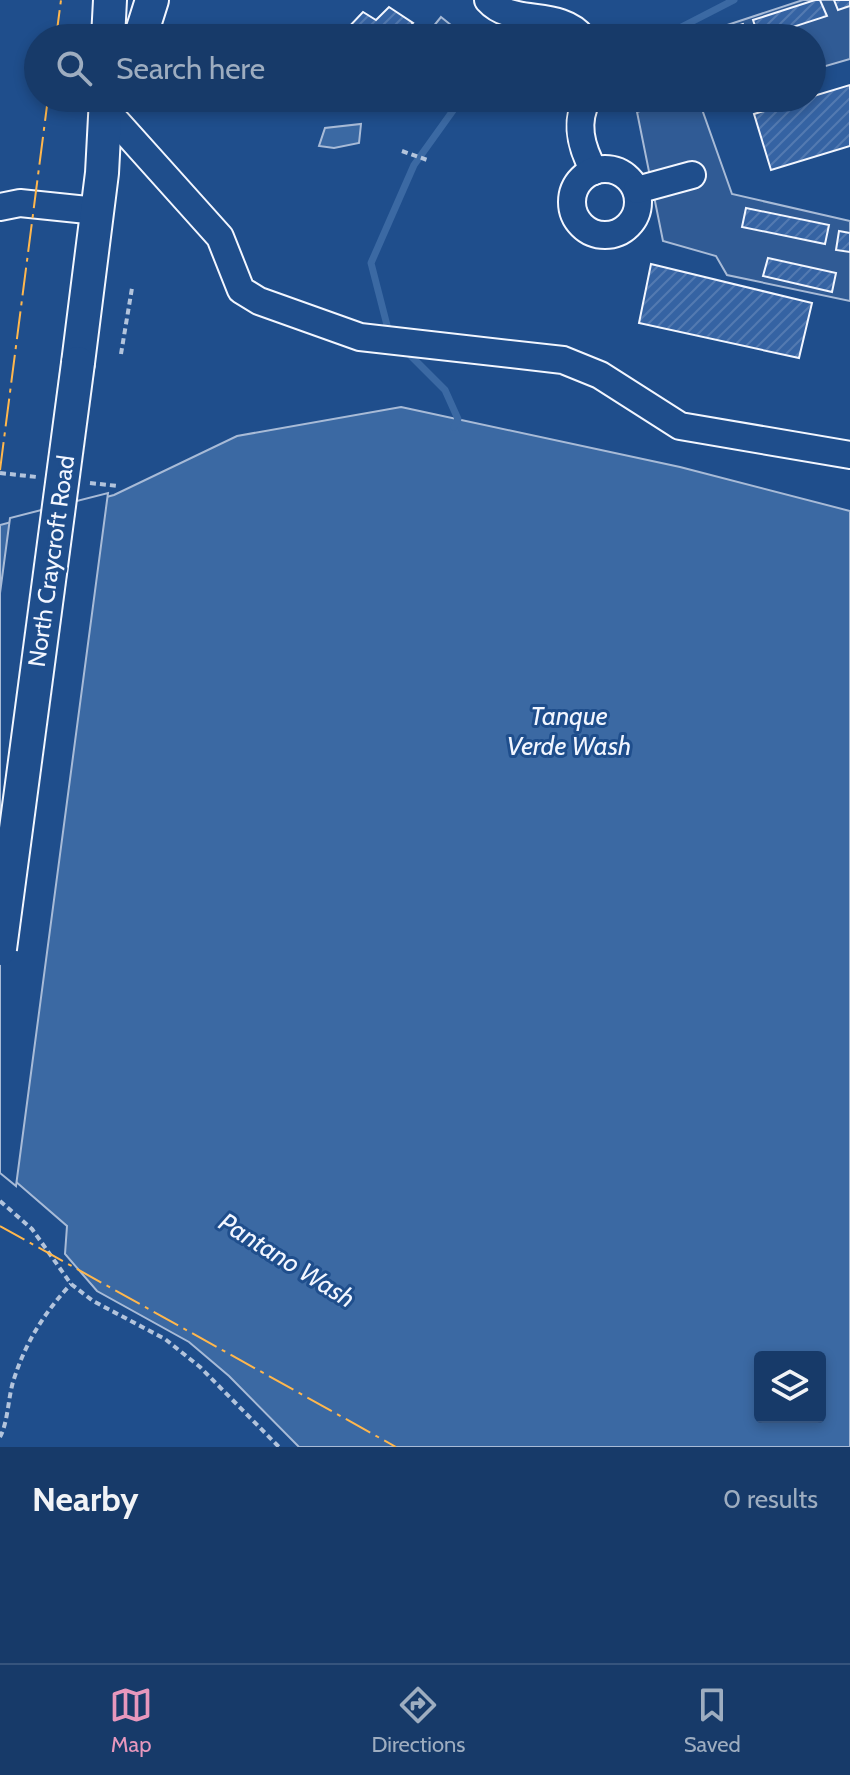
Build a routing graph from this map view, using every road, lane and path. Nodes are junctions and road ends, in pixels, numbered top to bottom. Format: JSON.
{"nodes":[{"id":1,"x":110,"y":0,"type":"edge"},
{"id":2,"x":152,"y":0,"type":"edge"},
{"id":3,"x":488,"y":0,"type":"edge"},
{"id":4,"x":109,"y":24,"type":"edge"},
{"id":5,"x":144,"y":24,"type":"edge"},
{"id":6,"x":561,"y":24,"type":"edge"},
{"id":7,"x":113,"y":112,"type":"edge"},
{"id":8,"x":120,"y":112,"type":"edge"},
{"id":9,"x":579,"y":112,"type":"edge"},
{"id":10,"x":402,"y":151,"type":"dead end"},
{"id":11,"x":430,"y":161,"type":"dead end"},
{"id":12,"x":594,"y":171,"type":"junction"},
{"id":13,"x":692,"y":175,"type":"dead end"},
{"id":14,"x":637,"y":190,"type":"junction"},
{"id":15,"x":0,"y":207,"type":"edge"},
{"id":16,"x":97,"y":211,"type":"junction"},
{"id":17,"x":132,"y":288,"type":"dead end"},
{"id":18,"x":121,"y":354,"type":"dead end"},
{"id":19,"x":850,"y":455,"type":"edge"},
{"id":20,"x":0,"y":949,"type":"edge"},
{"id":21,"x":0,"y":1201,"type":"edge"},
{"id":22,"x":71,"y":1284,"type":"junction"},
{"id":23,"x":0,"y":1437,"type":"edge"},
{"id":24,"x":279,"y":1447,"type":"edge"}],
"edges":[{"from":1,"to":4,"type":"main road"},
{"from":2,"to":5,"type":"main road"},
{"from":3,"to":6,"type":"lane"},
{"from":7,"to":16,"type":"main road","name":"North Craycroft Road"},
{"from":8,"to":19,"type":"lane"},
{"from":9,"to":12,"type":"lane"},
{"from":10,"to":11,"type":"path"},
{"from":12,"to":14,"type":"lane"},
{"from":12,"to":14,"type":"lane"},
{"from":13,"to":14,"type":"lane"},
{"from":15,"to":16,"type":"lane"},
{"from":16,"to":20,"type":"main road","name":"North Craycroft Road","bridge":true},
{"from":17,"to":18,"type":"path"},
{"from":21,"to":22,"type":"path"},
{"from":22,"to":23,"type":"path"},
{"from":22,"to":24,"type":"path"}]}
